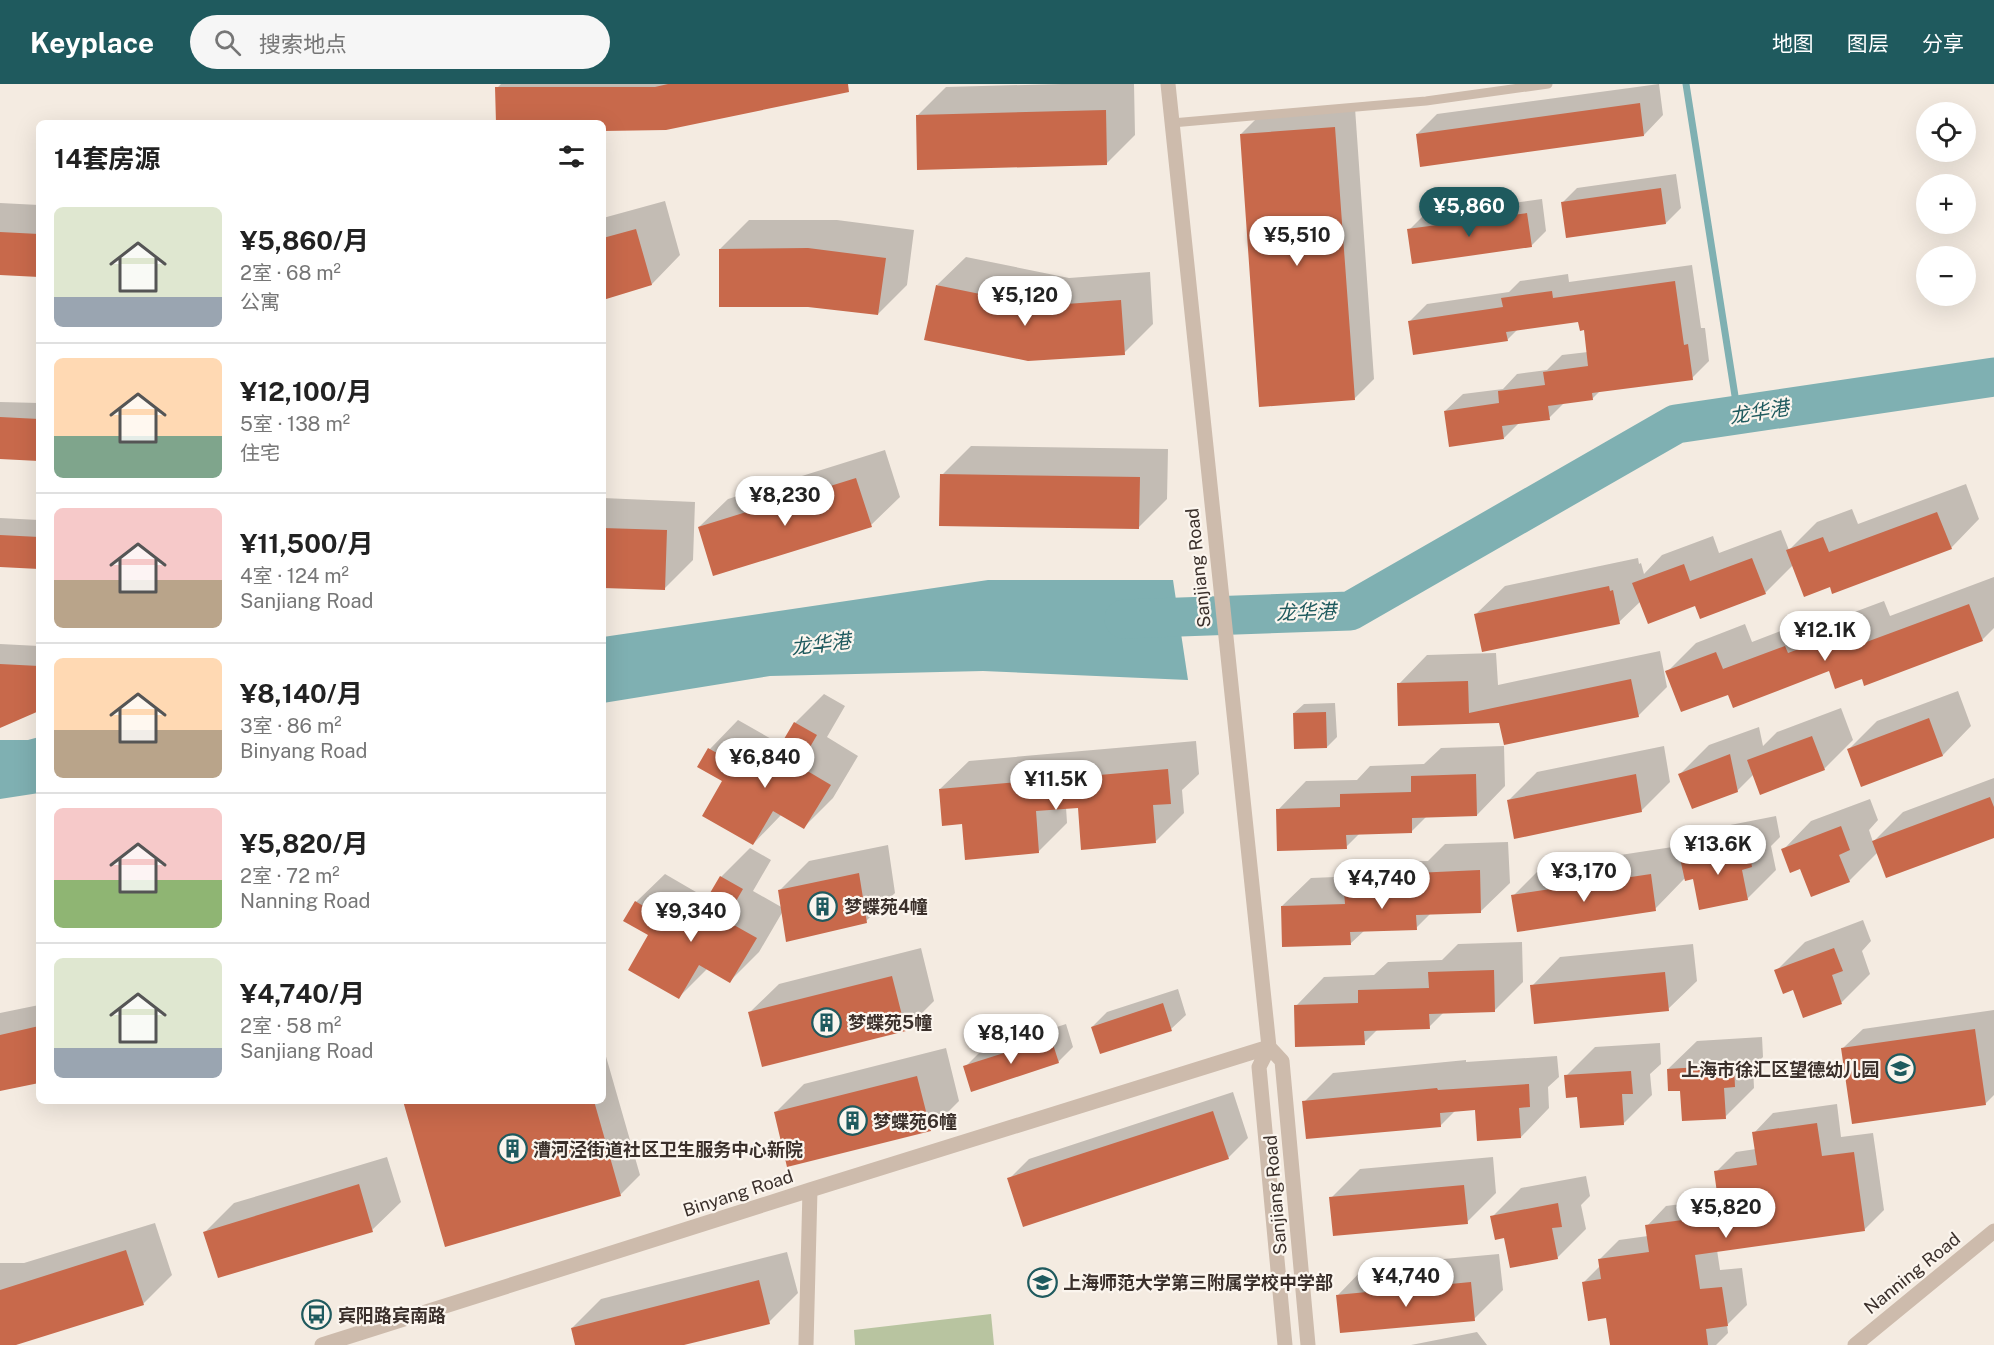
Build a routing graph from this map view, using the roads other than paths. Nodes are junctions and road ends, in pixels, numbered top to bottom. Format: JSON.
{"nodes":[{"id":1,"x":1168,"y":84,"type":"edge"},
{"id":2,"x":1548,"y":84,"type":"edge"},
{"id":3,"x":1172,"y":123,"type":"junction"},
{"id":4,"x":1269,"y":1047,"type":"junction"},
{"id":5,"x":810,"y":1190,"type":"junction"},
{"id":6,"x":1994,"y":1231,"type":"edge"},
{"id":7,"x":322,"y":1345,"type":"edge"},
{"id":8,"x":806,"y":1345,"type":"edge"},
{"id":9,"x":1285,"y":1345,"type":"edge"},
{"id":10,"x":1308,"y":1345,"type":"edge"},
{"id":11,"x":1855,"y":1345,"type":"edge"}],
"edges":[{"from":1,"to":3,"type":"street","name":"Sanjiang Road"},
{"from":2,"to":3,"type":"lane"},
{"from":3,"to":4,"type":"street","name":"Sanjiang Road"},
{"from":4,"to":5,"type":"street","name":"Binyang Road"},
{"from":4,"to":9,"type":"street","name":"Sanjiang Road"},
{"from":4,"to":10,"type":"street","name":"Sanjiang Road"},
{"from":5,"to":7,"type":"street","name":"Binyang Road"},
{"from":5,"to":8,"type":"street"},
{"from":6,"to":11,"type":"street","name":"Nanning Road"}]}
